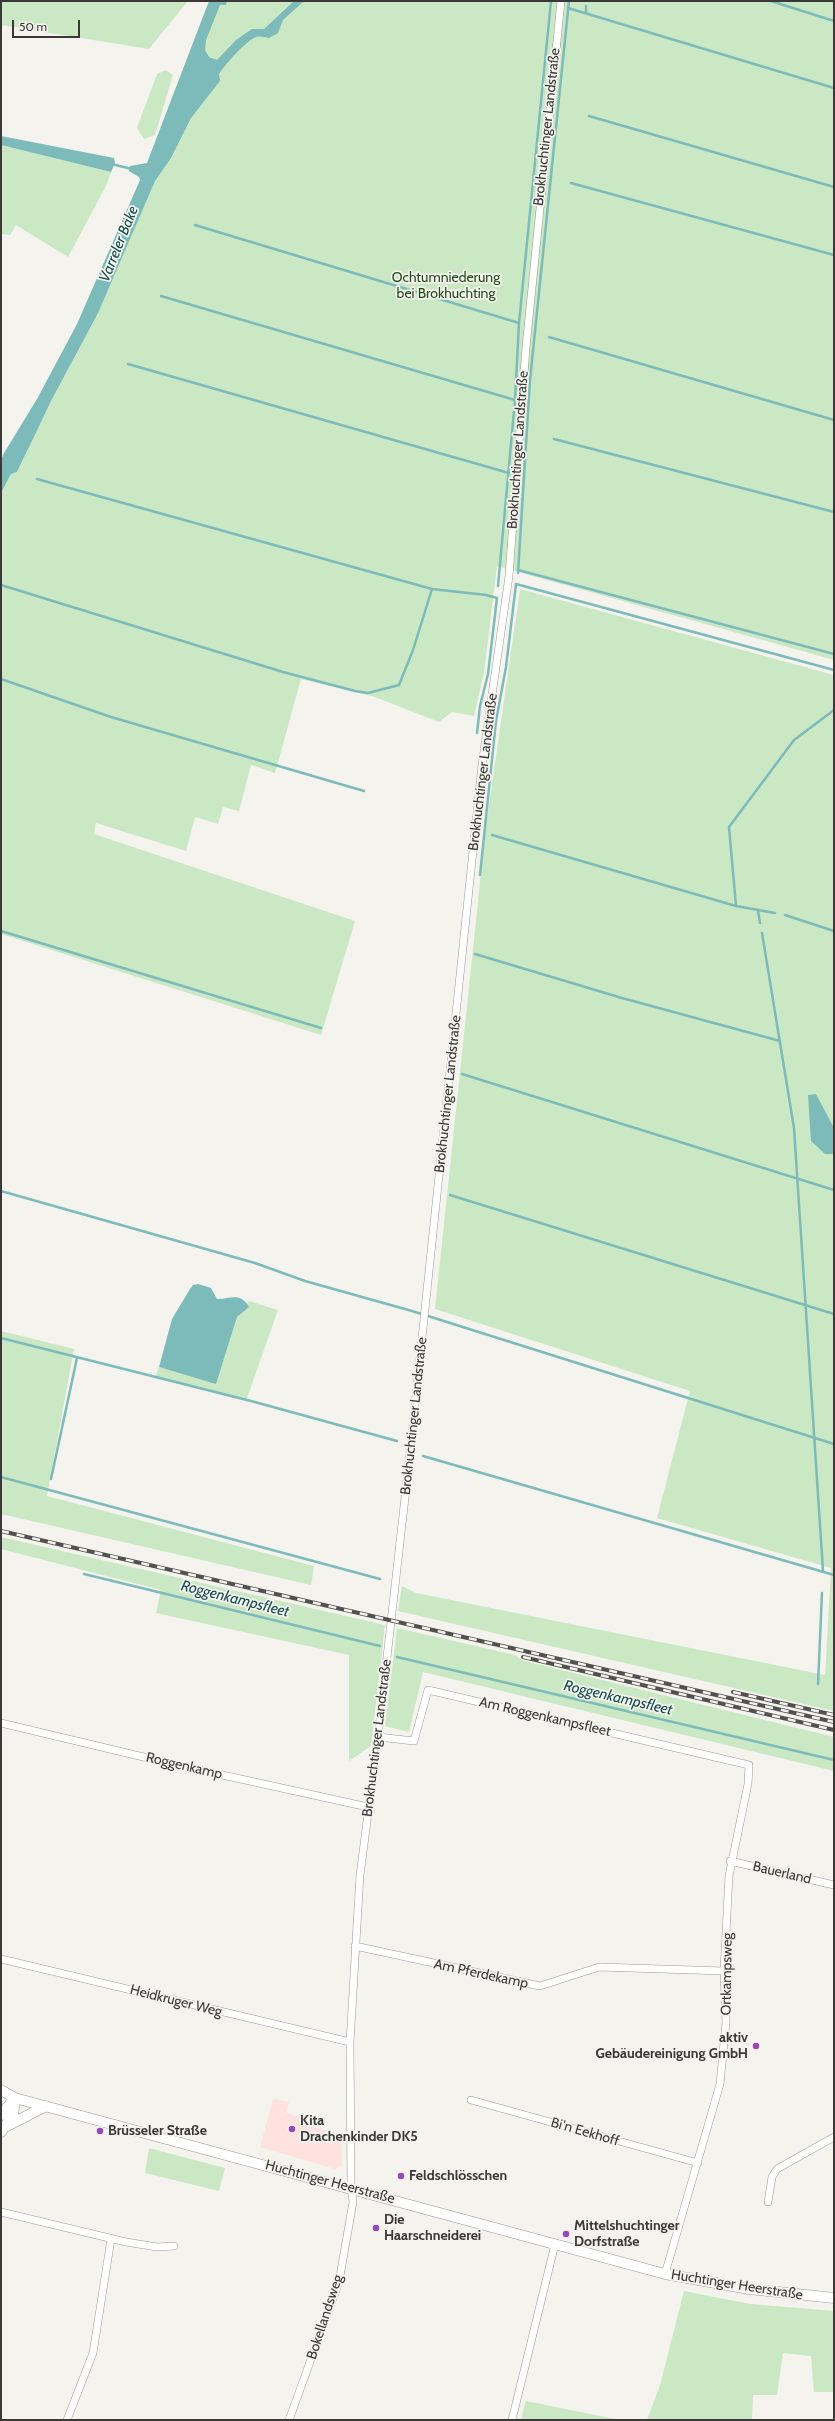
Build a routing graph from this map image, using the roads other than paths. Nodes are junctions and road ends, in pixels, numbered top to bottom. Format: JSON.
{"nodes":[{"id":1,"x":560,"y":1,"type":"edge"},
{"id":2,"x":1,"y":1723,"type":"edge"},
{"id":3,"x":378,"y":1737,"type":"junction"},
{"id":4,"x":749,"y":1765,"type":"joint"},
{"id":5,"x":368,"y":1807,"type":"junction"},
{"id":6,"x":730,"y":1861,"type":"junction"},
{"id":7,"x":834,"y":1885,"type":"edge"},
{"id":8,"x":355,"y":1946,"type":"junction"},
{"id":9,"x":1,"y":1959,"type":"edge"},
{"id":10,"x":724,"y":1971,"type":"junction"},
{"id":11,"x":350,"y":2042,"type":"junction"},
{"id":12,"x":1,"y":2090,"type":"edge"},
{"id":13,"x":1,"y":2098,"type":"edge"},
{"id":14,"x":15,"y":2098,"type":"junction"},
{"id":15,"x":471,"y":2100,"type":"dead end"},
{"id":16,"x":46,"y":2106,"type":"junction"},
{"id":17,"x":1,"y":2115,"type":"edge"},
{"id":18,"x":4,"y":2129,"type":"edge"},
{"id":19,"x":834,"y":2137,"type":"edge"},
{"id":20,"x":698,"y":2163,"type":"junction"},
{"id":21,"x":351,"y":2188,"type":"junction"},
{"id":22,"x":768,"y":2202,"type":"dead end"},
{"id":23,"x":1,"y":2212,"type":"edge"},
{"id":24,"x":111,"y":2239,"type":"junction"},
{"id":25,"x":555,"y":2244,"type":"junction"},
{"id":26,"x":174,"y":2246,"type":"dead end"},
{"id":27,"x":665,"y":2274,"type":"junction"},
{"id":28,"x":834,"y":2298,"type":"edge"},
{"id":29,"x":68,"y":2420,"type":"edge"},
{"id":30,"x":289,"y":2420,"type":"edge"},
{"id":31,"x":512,"y":2420,"type":"edge"}],
"edges":[{"from":1,"to":3,"type":"street","name":"Brokhuchtinger Landstraße"},
{"from":2,"to":5,"type":"street","name":"Roggenkamp"},
{"from":3,"to":4,"type":"street","name":"Am Roggenkampsfleet"},
{"from":3,"to":5,"type":"street","name":"Brokhuchtinger Landstraße"},
{"from":4,"to":6,"type":"street","name":"Ortkampsweg"},
{"from":5,"to":8,"type":"street","name":"Brokhuchtinger Landstraße"},
{"from":6,"to":7,"type":"street","name":"Bauerland"},
{"from":6,"to":10,"type":"street","name":"Ortkampsweg"},
{"from":8,"to":10,"type":"street","name":"Am Pferdekamp"},
{"from":8,"to":11,"type":"street","name":"Brokhuchtinger Landstraße"},
{"from":9,"to":11,"type":"street","name":"Heidkruger Weg"},
{"from":10,"to":20,"type":"street","name":"Ortkampsweg"},
{"from":11,"to":21,"type":"street","name":"Brokhuchtinger Landstraße"},
{"from":12,"to":14,"type":"main road","name":"Huchtinger Heerstraße"},
{"from":13,"to":14,"type":"main road","name":"Huchtinger Heerstraße"},
{"from":14,"to":16,"type":"main road","name":"Huchtinger Heerstraße"},
{"from":14,"to":17,"type":"main road"},
{"from":14,"to":18,"type":"main road"},
{"from":15,"to":20,"type":"street","name":"Bi'n Eekhoff"},
{"from":16,"to":18,"type":"main road"},
{"from":16,"to":21,"type":"main road","name":"Huchtinger Heerstraße"},
{"from":19,"to":22,"type":"street"},
{"from":20,"to":27,"type":"street","name":"Ortkampsweg"},
{"from":21,"to":25,"type":"main road","name":"Huchtinger Heerstraße"},
{"from":21,"to":30,"type":"street","name":"Bokellandsweg"},
{"from":23,"to":24,"type":"street"},
{"from":24,"to":26,"type":"street"},
{"from":24,"to":29,"type":"street"},
{"from":25,"to":27,"type":"main road","name":"Huchtinger Heerstraße"},
{"from":25,"to":31,"type":"street"},
{"from":27,"to":28,"type":"main road","name":"Huchtinger Heerstraße"}]}
